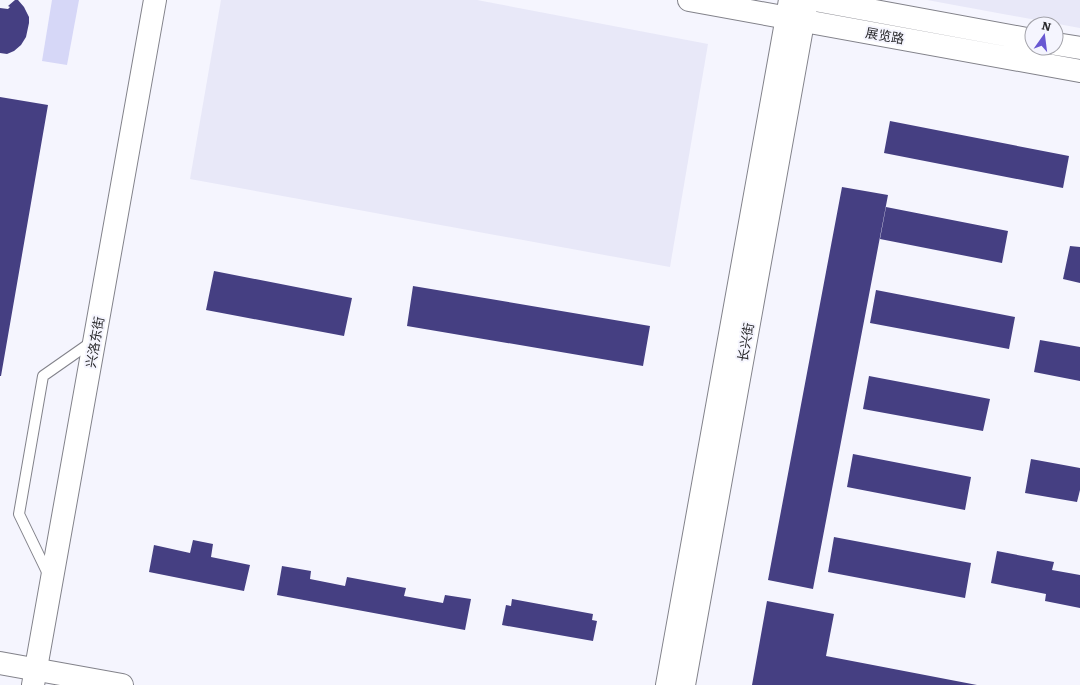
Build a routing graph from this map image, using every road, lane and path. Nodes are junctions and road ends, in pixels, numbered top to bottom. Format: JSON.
{"nodes":[{"id":1,"x":155,"y":0,"type":"edge"},
{"id":2,"x":170,"y":0,"type":"edge"},
{"id":3,"x":689,"y":0,"type":"edge"},
{"id":4,"x":815,"y":0,"type":"edge"},
{"id":5,"x":797,"y":9,"type":"edge"},
{"id":6,"x":1024,"y":39,"type":"edge"},
{"id":7,"x":1064,"y":45,"type":"edge"},
{"id":8,"x":1080,"y":48,"type":"edge"},
{"id":9,"x":1080,"y":71,"type":"edge"},
{"id":10,"x":95,"y":340,"type":"junction"},
{"id":11,"x":52,"y":582,"type":"junction"},
{"id":12,"x":0,"y":663,"type":"edge"},
{"id":13,"x":42,"y":678,"type":"edge"},
{"id":14,"x":122,"y":685,"type":"edge"},
{"id":15,"x":667,"y":685,"type":"edge"},
{"id":16,"x":684,"y":685,"type":"edge"}],
"edges":[{"from":1,"to":10,"type":"street","name":"兴洛东街"},
{"from":2,"to":13,"type":"street","name":"兴洛东街"},
{"from":3,"to":5,"type":"street","name":"展览路"},
{"from":4,"to":6,"type":"street","name":"展览路"},
{"from":5,"to":9,"type":"street","name":"展览路"},
{"from":5,"to":15,"type":"street","name":"长兴街"},
{"from":5,"to":16,"type":"street","name":"长兴街"},
{"from":7,"to":8,"type":"street"},
{"from":10,"to":11,"type":"street","name":"兴洛东街"},
{"from":10,"to":11,"type":"lane"},
{"from":11,"to":13,"type":"street","name":"兴洛东街"},
{"from":12,"to":13,"type":"street"},
{"from":13,"to":14,"type":"street"}]}
